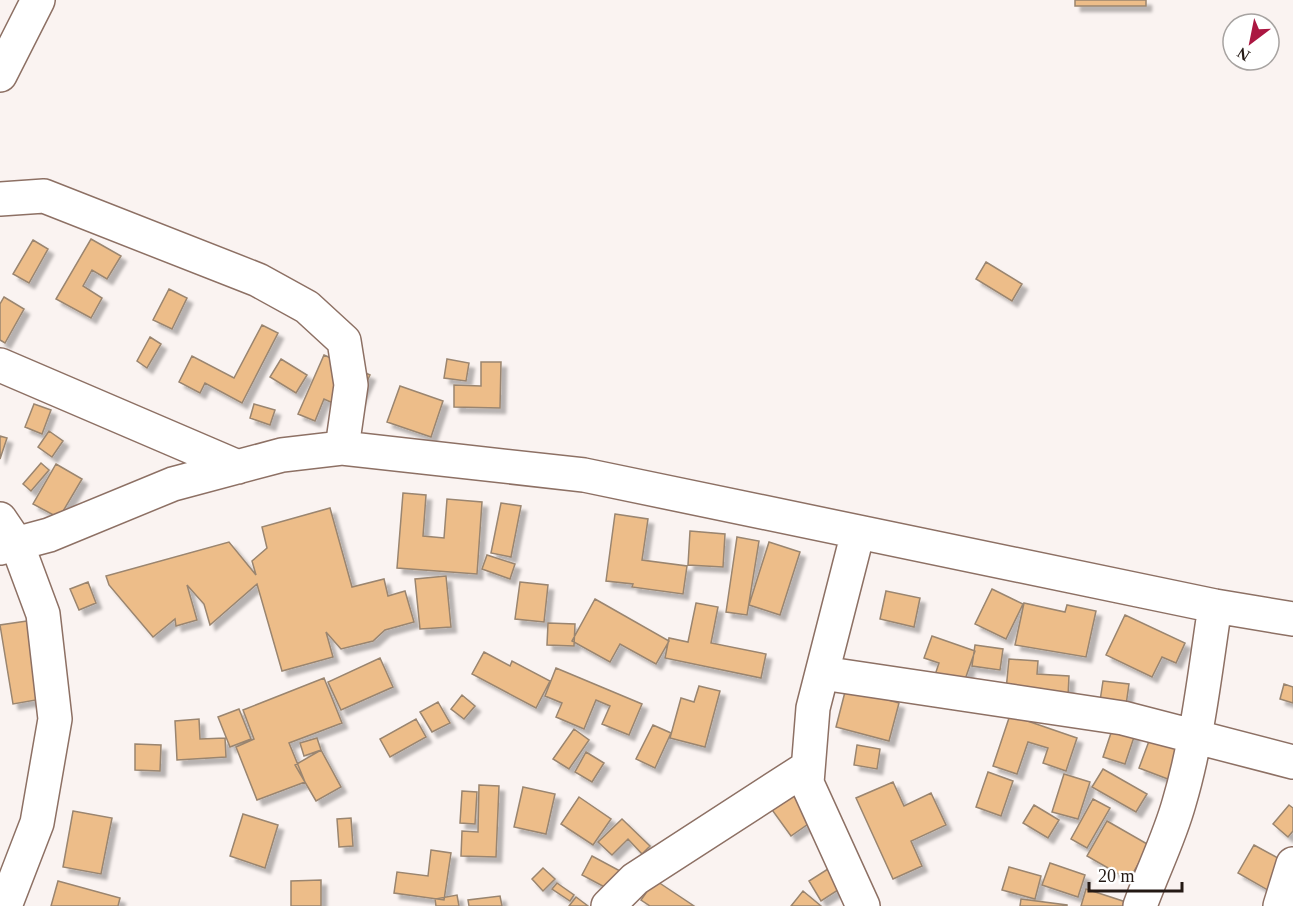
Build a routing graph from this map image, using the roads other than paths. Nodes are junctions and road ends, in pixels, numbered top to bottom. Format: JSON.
{"nodes":[{"id":1,"x":38,"y":0,"type":"edge"},
{"id":2,"x":0,"y":75,"type":"edge"},
{"id":3,"x":0,"y":199,"type":"edge"},
{"id":4,"x":0,"y":365,"type":"edge"},
{"id":5,"x":342,"y":448,"type":"junction"},
{"id":6,"x":238,"y":467,"type":"junction"},
{"id":7,"x":858,"y":532,"type":"junction"},
{"id":8,"x":6,"y":537,"type":"edge"},
{"id":9,"x":1215,"y":606,"type":"junction"},
{"id":10,"x":1293,"y":619,"type":"edge"},
{"id":11,"x":822,"y":673,"type":"junction"},
{"id":12,"x":1195,"y":736,"type":"junction"},
{"id":13,"x":1293,"y":762,"type":"edge"},
{"id":14,"x":808,"y":767,"type":"junction"},
{"id":15,"x":1293,"y":864,"type":"edge"},
{"id":16,"x":5,"y":906,"type":"edge"},
{"id":17,"x":608,"y":906,"type":"edge"},
{"id":18,"x":863,"y":906,"type":"edge"},
{"id":19,"x":1140,"y":906,"type":"edge"},
{"id":20,"x":1280,"y":906,"type":"edge"}],
"edges":[{"from":1,"to":2,"type":"street"},
{"from":3,"to":5,"type":"street"},
{"from":4,"to":6,"type":"street"},
{"from":5,"to":6,"type":"street"},
{"from":5,"to":7,"type":"street"},
{"from":6,"to":8,"type":"street"},
{"from":7,"to":9,"type":"street"},
{"from":7,"to":11,"type":"street"},
{"from":8,"to":16,"type":"street"},
{"from":9,"to":10,"type":"street"},
{"from":9,"to":12,"type":"street"},
{"from":11,"to":12,"type":"street"},
{"from":11,"to":14,"type":"street"},
{"from":12,"to":13,"type":"street"},
{"from":12,"to":19,"type":"street"},
{"from":14,"to":17,"type":"street"},
{"from":14,"to":18,"type":"street"},
{"from":15,"to":20,"type":"street"}]}
